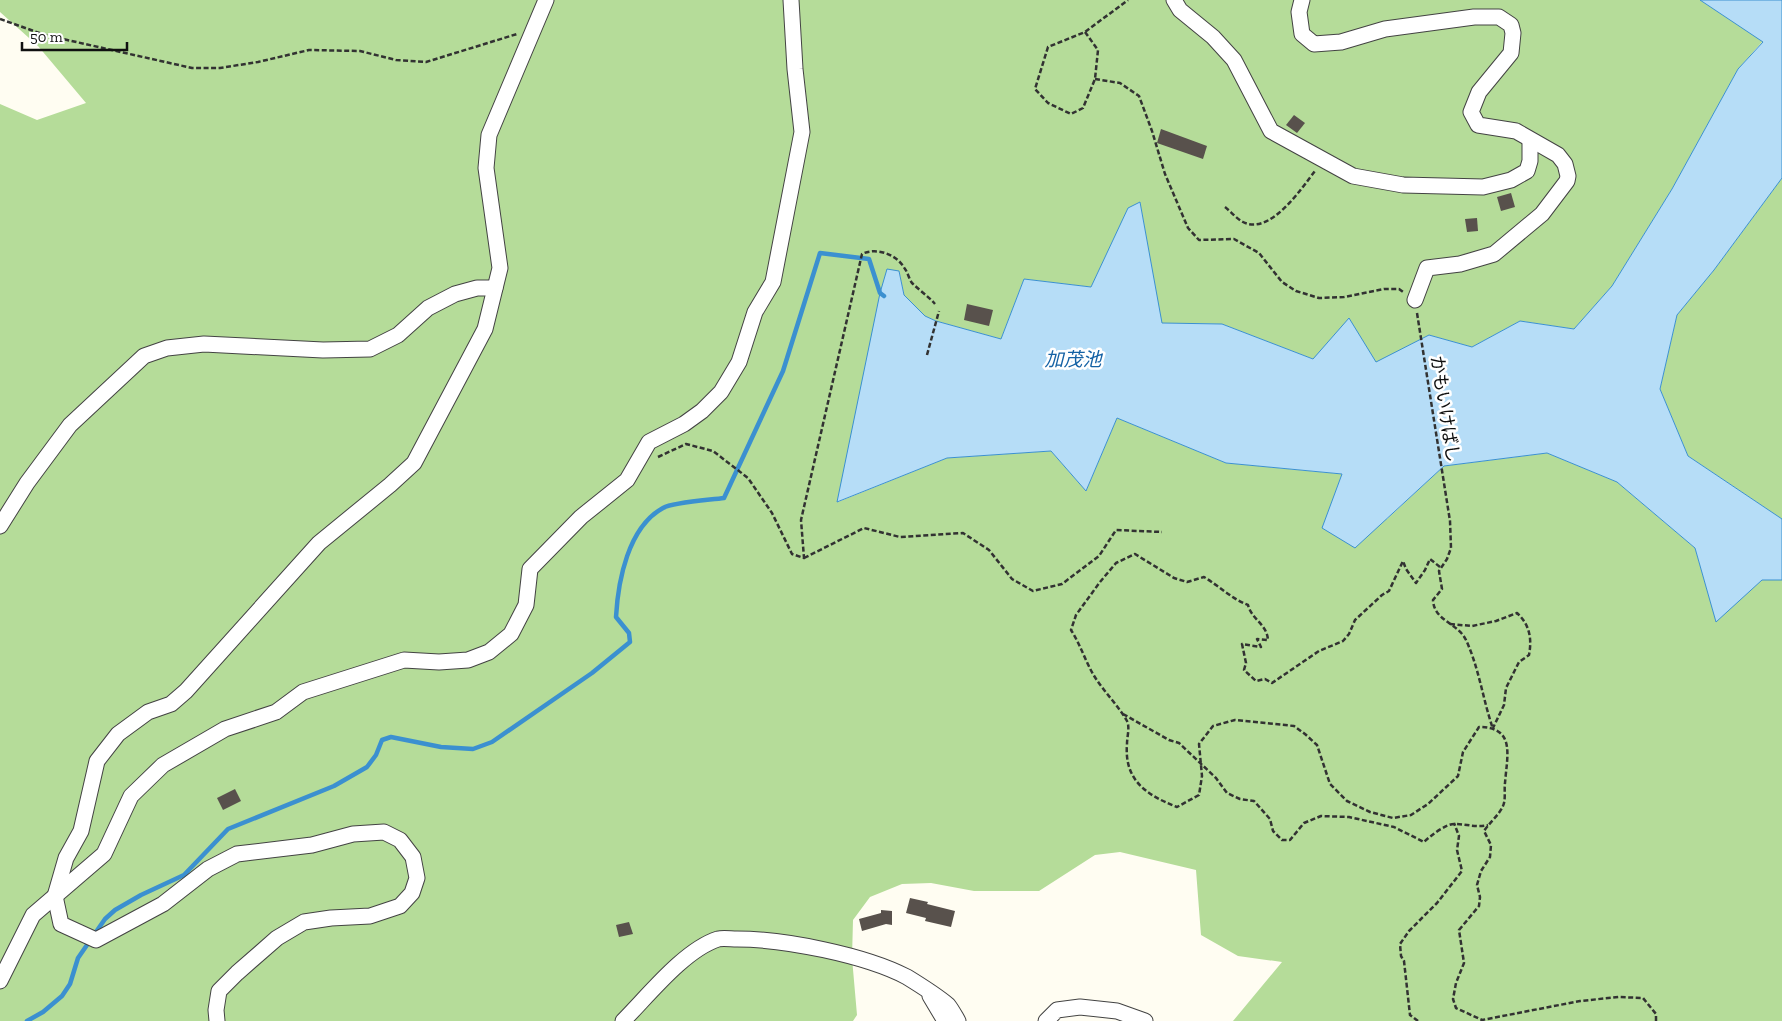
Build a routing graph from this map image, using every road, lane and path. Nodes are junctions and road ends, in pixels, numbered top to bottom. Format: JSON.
{"nodes":[{"id":1,"x":546,"y":0,"type":"edge"},
{"id":2,"x":791,"y":0,"type":"edge"},
{"id":3,"x":1128,"y":0,"type":"edge"},
{"id":4,"x":1174,"y":0,"type":"edge"},
{"id":5,"x":1302,"y":0,"type":"edge"},
{"id":6,"x":0,"y":19,"type":"edge"},
{"id":7,"x":535,"y":29,"type":"junction"},
{"id":8,"x":1085,"y":32,"type":"junction"},
{"id":9,"x":1096,"y":79,"type":"junction"},
{"id":10,"x":1530,"y":140,"type":"junction"},
{"id":11,"x":1324,"y":160,"type":"junction"},
{"id":12,"x":1225,"y":207,"type":"dead end"},
{"id":13,"x":494,"y":288,"type":"junction"},
{"id":14,"x":1415,"y":300,"type":"junction"},
{"id":15,"x":935,"y":304,"type":"dead end"},
{"id":16,"x":939,"y":311,"type":"dead end"},
{"id":17,"x":927,"y":356,"type":"dead end"},
{"id":18,"x":655,"y":459,"type":"dead end"},
{"id":19,"x":0,"y":526,"type":"edge"},
{"id":20,"x":1162,"y":532,"type":"dead end"},
{"id":21,"x":804,"y":558,"type":"junction"},
{"id":22,"x":1440,"y":567,"type":"junction"},
{"id":23,"x":1450,"y":624,"type":"junction"},
{"id":24,"x":1121,"y":713,"type":"junction"},
{"id":25,"x":1493,"y":729,"type":"junction"},
{"id":26,"x":1201,"y":762,"type":"junction"},
{"id":27,"x":1454,"y":823,"type":"junction"},
{"id":28,"x":1488,"y":825,"type":"junction"},
{"id":29,"x":55,"y":896,"type":"junction"},
{"id":30,"x":0,"y":982,"type":"edge"},
{"id":31,"x":927,"y":990,"type":"junction"},
{"id":32,"x":217,"y":1021,"type":"edge"},
{"id":33,"x":623,"y":1021,"type":"edge"},
{"id":34,"x":945,"y":1021,"type":"edge"},
{"id":35,"x":958,"y":1021,"type":"edge"},
{"id":36,"x":1046,"y":1021,"type":"edge"},
{"id":37,"x":1145,"y":1021,"type":"edge"},
{"id":38,"x":1418,"y":1021,"type":"edge"},
{"id":39,"x":1656,"y":1021,"type":"edge"}],
"edges":[{"from":1,"to":7,"type":"street"},
{"from":2,"to":29,"type":"street"},
{"from":3,"to":8,"type":"path"},
{"from":4,"to":11,"type":"street"},
{"from":5,"to":10,"type":"street"},
{"from":6,"to":7,"type":"path"},
{"from":7,"to":13,"type":"street"},
{"from":8,"to":9,"type":"path"},
{"from":8,"to":9,"type":"path"},
{"from":9,"to":14,"type":"path"},
{"from":10,"to":11,"type":"street"},
{"from":10,"to":14,"type":"street"},
{"from":11,"to":12,"type":"path"},
{"from":13,"to":19,"type":"street"},
{"from":13,"to":29,"type":"street"},
{"from":14,"to":22,"type":"path","name":"かもいけばし"},
{"from":15,"to":21,"type":"path"},
{"from":16,"to":17,"type":"path"},
{"from":18,"to":21,"type":"path"},
{"from":20,"to":21,"type":"path"},
{"from":22,"to":23,"type":"path"},
{"from":22,"to":24,"type":"path"},
{"from":23,"to":25,"type":"path"},
{"from":23,"to":25,"type":"path"},
{"from":24,"to":26,"type":"path"},
{"from":24,"to":26,"type":"path"},
{"from":25,"to":26,"type":"path"},
{"from":25,"to":28,"type":"path"},
{"from":26,"to":27,"type":"path"},
{"from":27,"to":28,"type":"path"},
{"from":27,"to":38,"type":"path"},
{"from":28,"to":39,"type":"path"},
{"from":29,"to":30,"type":"street"},
{"from":29,"to":32,"type":"street"},
{"from":31,"to":33,"type":"street"},
{"from":31,"to":34,"type":"street"},
{"from":31,"to":35,"type":"street"},
{"from":36,"to":37,"type":"street"}]}
